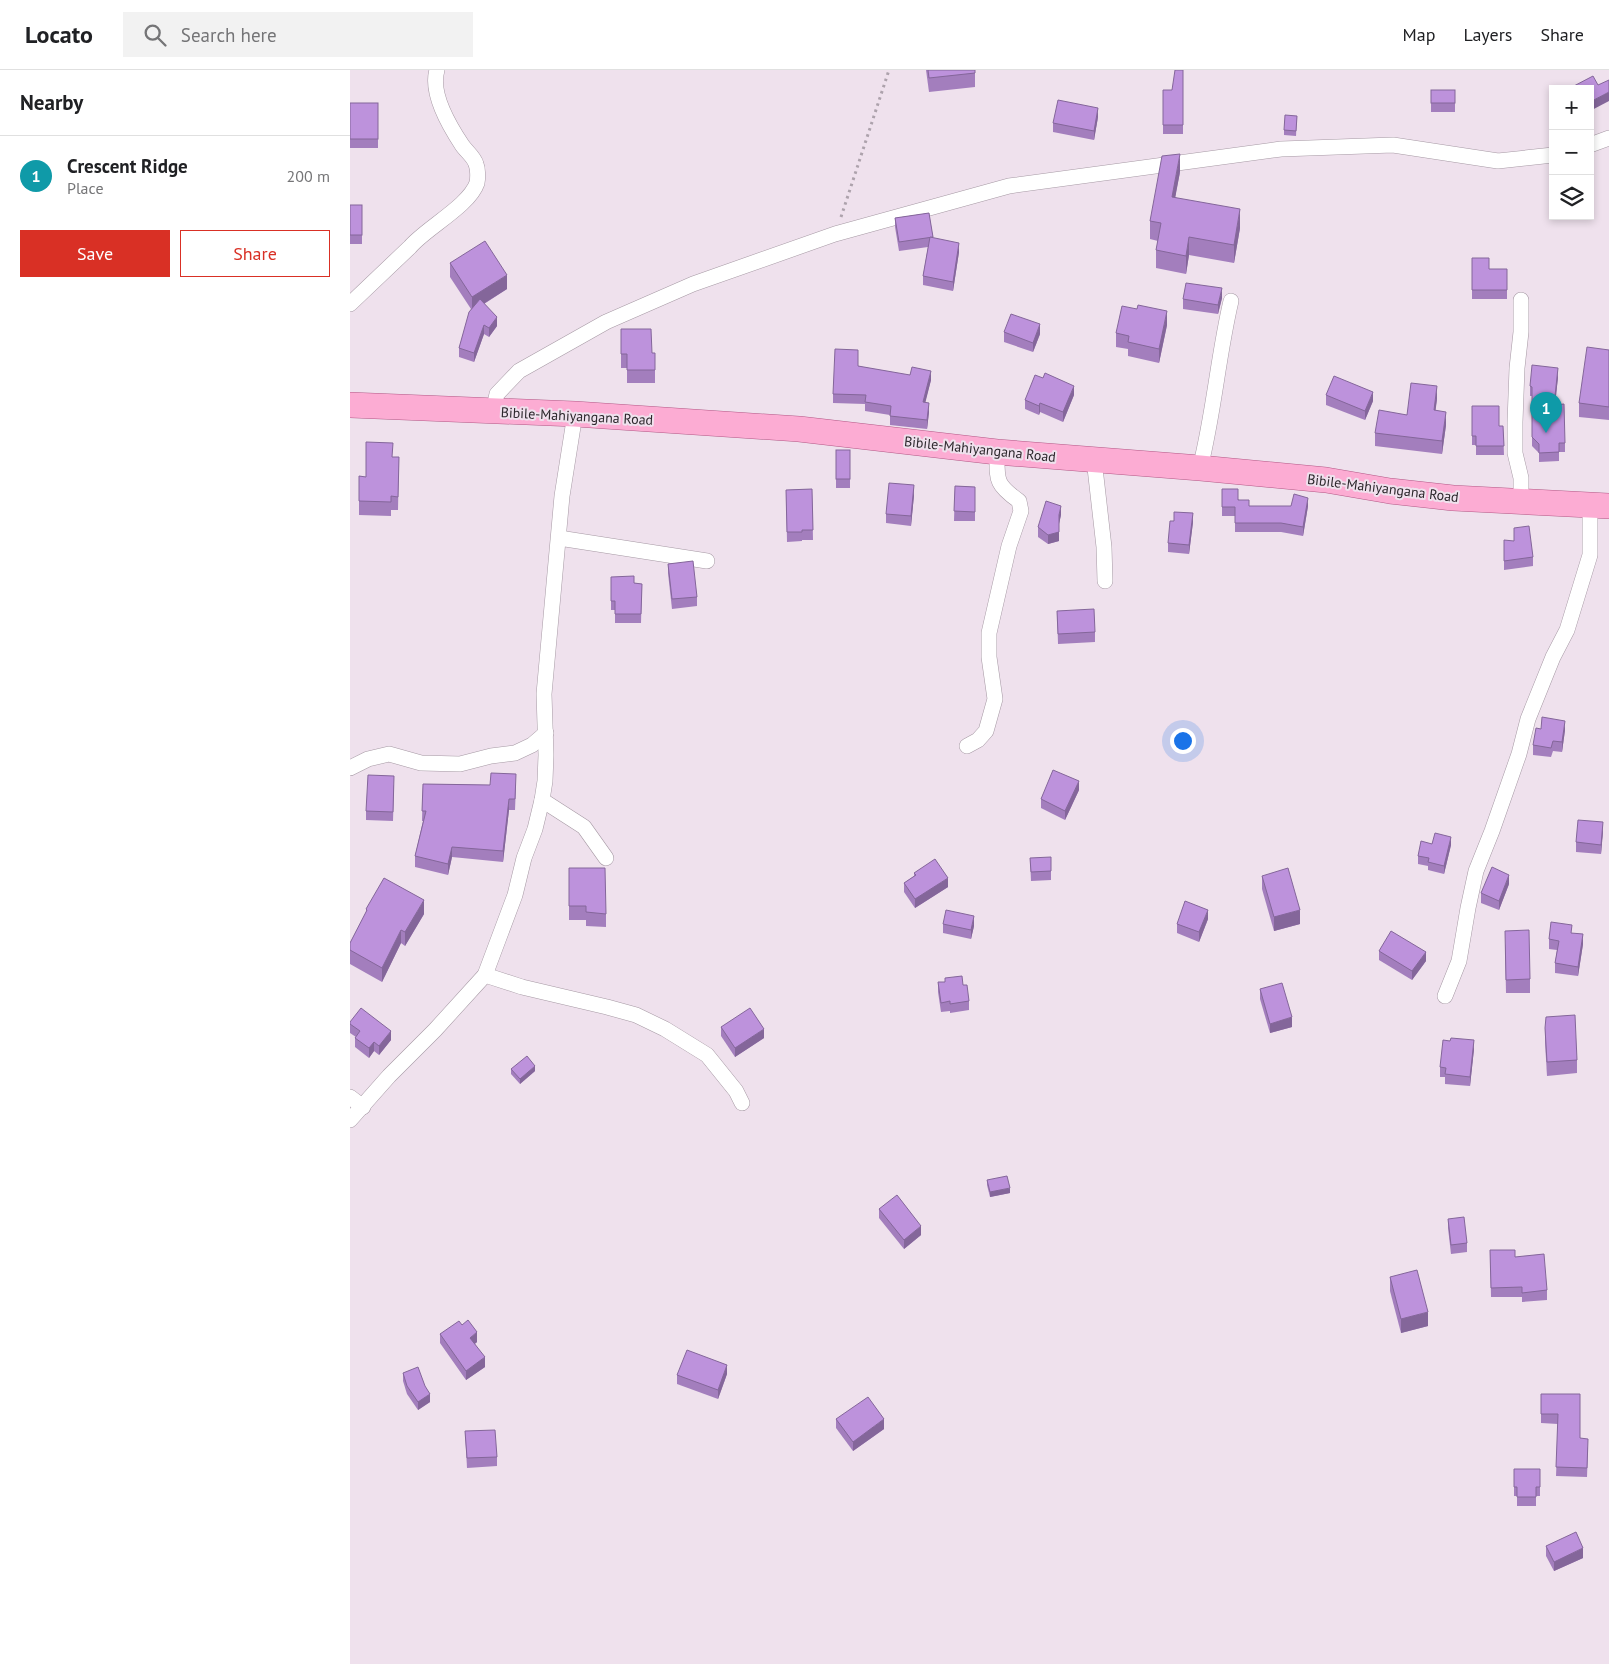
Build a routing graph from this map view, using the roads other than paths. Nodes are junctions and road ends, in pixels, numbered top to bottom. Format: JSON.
{"nodes":[{"id":1,"x":437,"y":70,"type":"edge"},
{"id":2,"x":1609,"y":138,"type":"edge"},
{"id":3,"x":1594,"y":144,"type":"edge"},
{"id":4,"x":1549,"y":155,"type":"edge"},
{"id":5,"x":1521,"y":300,"type":"dead end"},
{"id":6,"x":1231,"y":301,"type":"dead end"},
{"id":7,"x":350,"y":304,"type":"edge"},
{"id":8,"x":350,"y":405,"type":"edge"},
{"id":9,"x":493,"y":411,"type":"junction"},
{"id":10,"x":575,"y":414,"type":"junction"},
{"id":11,"x":997,"y":452,"type":"junction"},
{"id":12,"x":1094,"y":459,"type":"junction"},
{"id":13,"x":1200,"y":468,"type":"junction"},
{"id":14,"x":1521,"y":501,"type":"junction"},
{"id":15,"x":1600,"y":505,"type":"edge"},
{"id":16,"x":559,"y":538,"type":"junction"},
{"id":17,"x":707,"y":561,"type":"dead end"},
{"id":18,"x":1105,"y":582,"type":"dead end"},
{"id":19,"x":546,"y":733,"type":"junction"},
{"id":20,"x":967,"y":746,"type":"dead end"},
{"id":21,"x":350,"y":768,"type":"edge"},
{"id":22,"x":542,"y":800,"type":"junction"},
{"id":23,"x":606,"y":858,"type":"dead end"},
{"id":24,"x":485,"y":975,"type":"junction"},
{"id":25,"x":1445,"y":996,"type":"dead end"},
{"id":26,"x":350,"y":1097,"type":"edge"},
{"id":27,"x":742,"y":1103,"type":"dead end"},
{"id":28,"x":363,"y":1107,"type":"junction"},
{"id":29,"x":350,"y":1120,"type":"edge"}],
"edges":[{"from":1,"to":7,"type":"street"},
{"from":2,"to":3,"type":"street"},
{"from":4,"to":9,"type":"street"},
{"from":5,"to":14,"type":"street"},
{"from":6,"to":13,"type":"street"},
{"from":8,"to":9,"type":"main road","name":"Bibile-Mahiyangana Road"},
{"from":9,"to":10,"type":"main road","name":"Bibile-Mahiyangana Road"},
{"from":10,"to":11,"type":"main road","name":"Bibile-Mahiyangana Road"},
{"from":10,"to":16,"type":"street"},
{"from":11,"to":12,"type":"main road","name":"Bibile-Mahiyangana Road"},
{"from":11,"to":20,"type":"street"},
{"from":12,"to":13,"type":"main road","name":"Bibile-Mahiyangana Road"},
{"from":12,"to":18,"type":"street"},
{"from":13,"to":14,"type":"main road","name":"Bibile-Mahiyangana Road"},
{"from":14,"to":15,"type":"main road","name":"Bibile-Mahiyangana Road"},
{"from":15,"to":25,"type":"street"},
{"from":16,"to":17,"type":"street"},
{"from":16,"to":19,"type":"street"},
{"from":19,"to":21,"type":"street"},
{"from":19,"to":22,"type":"street"},
{"from":22,"to":23,"type":"street"},
{"from":22,"to":24,"type":"street"},
{"from":24,"to":27,"type":"street"},
{"from":24,"to":28,"type":"street"},
{"from":26,"to":28,"type":"street"},
{"from":28,"to":29,"type":"street"}]}
